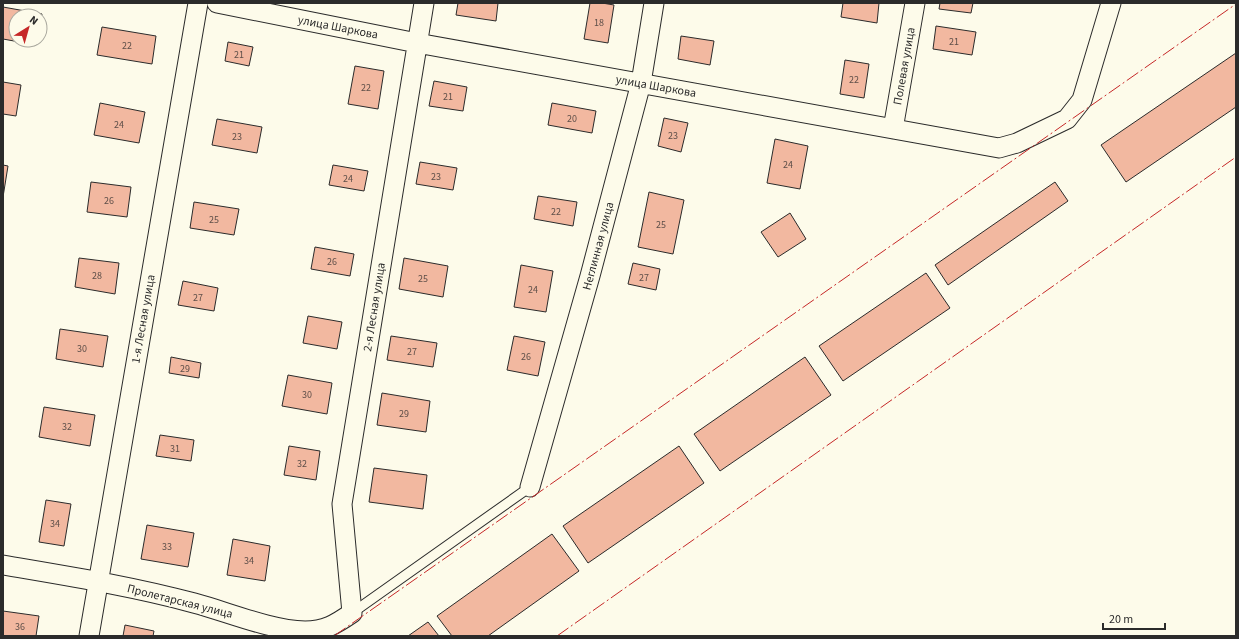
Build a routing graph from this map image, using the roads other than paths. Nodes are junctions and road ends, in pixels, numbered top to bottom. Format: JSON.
{"nodes":[{"id":1,"x":198,"y":3,"type":"edge"},
{"id":2,"x":217,"y":3,"type":"edge"},
{"id":3,"x":424,"y":3,"type":"edge"},
{"id":4,"x":654,"y":3,"type":"edge"},
{"id":5,"x":915,"y":3,"type":"edge"},
{"id":6,"x":1111,"y":3,"type":"edge"},
{"id":7,"x":417,"y":43,"type":"junction"},
{"id":8,"x":641,"y":83,"type":"junction"},
{"id":9,"x":893,"y":128,"type":"junction"},
{"id":10,"x":530,"y":487,"type":"joint"},
{"id":11,"x":3,"y":565,"type":"edge"},
{"id":12,"x":97,"y":581,"type":"junction"},
{"id":13,"x":352,"y":613,"type":"junction"},
{"id":14,"x":88,"y":636,"type":"edge"}],
"edges":[{"from":1,"to":12,"type":"street","name":"1-я Лесная улица"},
{"from":2,"to":7,"type":"street","name":"улица Шаркова"},
{"from":3,"to":7,"type":"street","name":"2-я Лесная улица"},
{"from":4,"to":8,"type":"street","name":"Неглинная улица"},
{"from":5,"to":9,"type":"street","name":"Полевая улица"},
{"from":6,"to":9,"type":"street","name":"улица Шаркова"},
{"from":7,"to":8,"type":"street","name":"улица Шаркова"},
{"from":7,"to":13,"type":"street","name":"2-я Лесная улица"},
{"from":8,"to":9,"type":"street","name":"улица Шаркова"},
{"from":8,"to":10,"type":"street","name":"Неглинная улица"},
{"from":10,"to":13,"type":"lane"},
{"from":11,"to":12,"type":"street","name":"Пролетарская улица"},
{"from":12,"to":13,"type":"street","name":"Пролетарская улица"},
{"from":12,"to":14,"type":"street","name":"1-я Лесная улица"}]}
